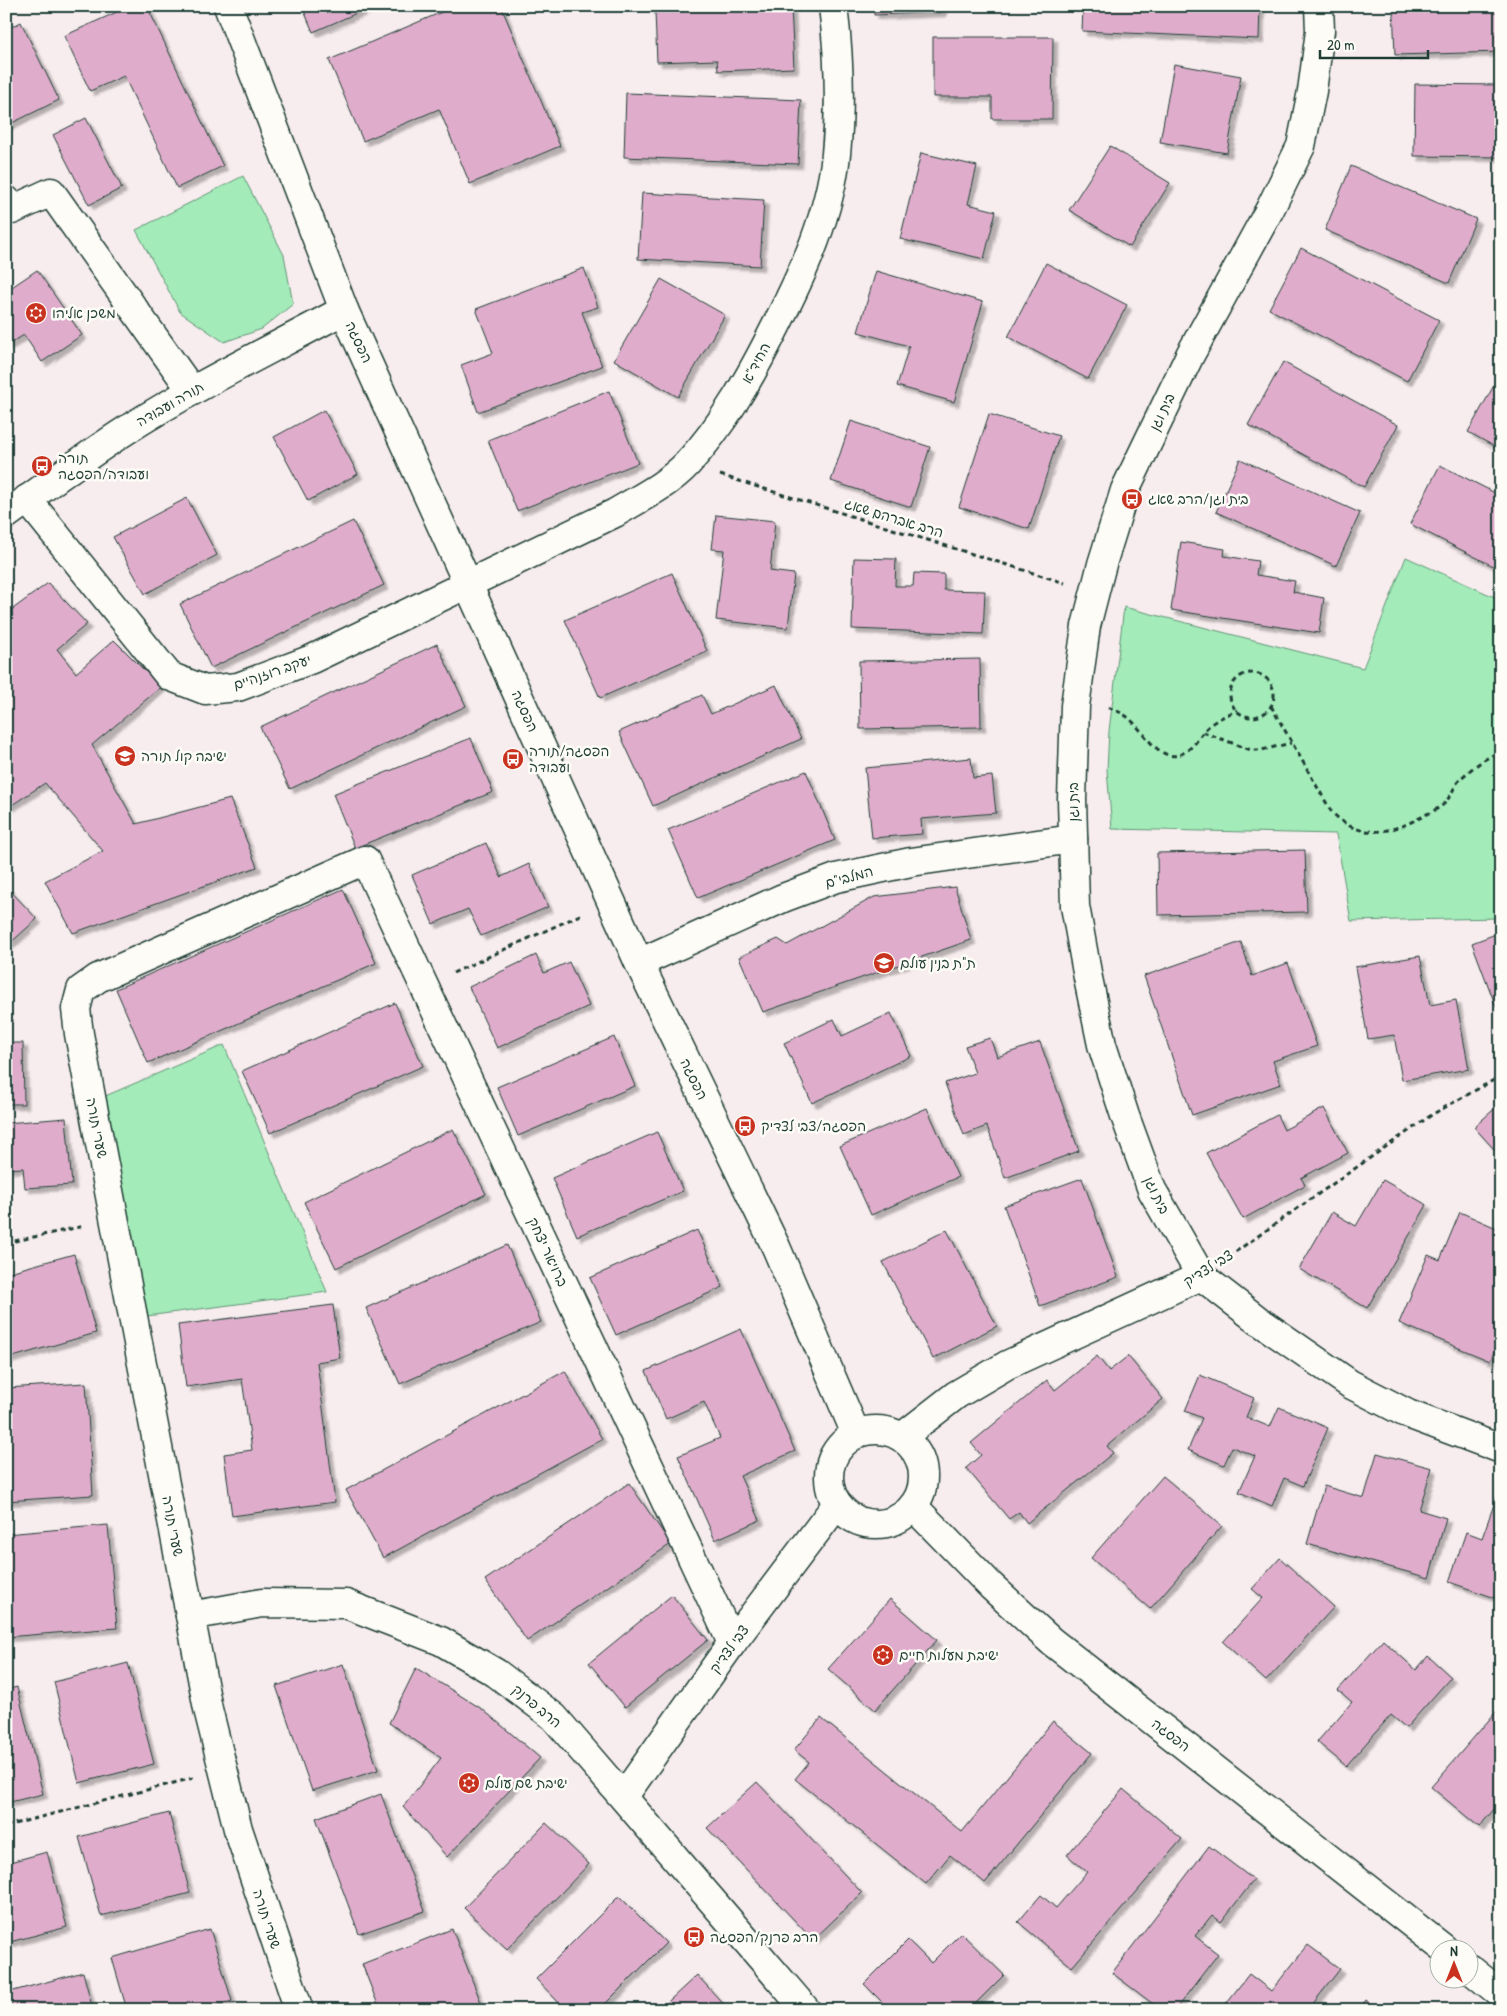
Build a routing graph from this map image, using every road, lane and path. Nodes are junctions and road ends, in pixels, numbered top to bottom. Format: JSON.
{"nodes":[{"id":1,"x":228,"y":6,"type":"edge"},
{"id":2,"x":832,"y":6,"type":"edge"},
{"id":3,"x":1319,"y":6,"type":"edge"},
{"id":4,"x":6,"y":200,"type":"edge"},
{"id":5,"x":344,"y":310,"type":"junction"},
{"id":6,"x":192,"y":391,"type":"junction"},
{"id":7,"x":686,"y":465,"type":"junction"},
{"id":8,"x":17,"y":507,"type":"edge"},
{"id":9,"x":468,"y":583,"type":"junction"},
{"id":10,"x":1095,"y":593,"type":"junction"},
{"id":11,"x":1075,"y":706,"type":"junction"},
{"id":12,"x":1271,"y":706,"type":"junction"},
{"id":13,"x":1237,"y":710,"type":"junction"},
{"id":14,"x":1203,"y":732,"type":"junction"},
{"id":15,"x":1291,"y":743,"type":"junction"},
{"id":16,"x":1501,"y":751,"type":"edge"},
{"id":17,"x":1073,"y":839,"type":"junction"},
{"id":18,"x":365,"y":860,"type":"joint"},
{"id":19,"x":610,"y":900,"type":"junction"},
{"id":20,"x":639,"y":963,"type":"junction"},
{"id":21,"x":423,"y":987,"type":"junction"},
{"id":22,"x":1501,"y":1076,"type":"edge"},
{"id":23,"x":114,"y":1219,"type":"junction"},
{"id":24,"x":6,"y":1243,"type":"edge"},
{"id":25,"x":1201,"y":1276,"type":"junction"},
{"id":26,"x":856,"y":1434,"type":"junction"},
{"id":27,"x":902,"y":1436,"type":"junction"},
{"id":28,"x":1501,"y":1449,"type":"edge"},
{"id":29,"x":837,"y":1504,"type":"junction"},
{"id":30,"x":913,"y":1506,"type":"junction"},
{"id":31,"x":190,"y":1616,"type":"junction"},
{"id":32,"x":732,"y":1643,"type":"junction"},
{"id":33,"x":223,"y":1771,"type":"junction"},
{"id":34,"x":624,"y":1796,"type":"junction"},
{"id":35,"x":6,"y":1826,"type":"edge"},
{"id":36,"x":1430,"y":1938,"type":"edge"},
{"id":37,"x":1480,"y":1977,"type":"edge"},
{"id":38,"x":1501,"y":1994,"type":"edge"},
{"id":39,"x":299,"y":2010,"type":"edge"},
{"id":40,"x":806,"y":2010,"type":"edge"}],
"edges":[{"from":1,"to":5,"type":"street","name":"הפסגה"},
{"from":2,"to":7,"type":"street","name":"החיד\"א"},
{"from":3,"to":10,"type":"street","name":"בית וגן"},
{"from":4,"to":6,"type":"street"},
{"from":5,"to":6,"type":"street","name":"תורה ועבודה"},
{"from":5,"to":9,"type":"street","name":"הפסגה"},
{"from":6,"to":8,"type":"street","name":"תורה ועבודה"},
{"from":7,"to":9,"type":"street","name":"החיד\"א"},
{"from":7,"to":10,"type":"path","name":"הרב אברהם שאג"},
{"from":8,"to":9,"type":"street","name":"יעקב רוזנהיים"},
{"from":9,"to":19,"type":"street","name":"הפסגה"},
{"from":10,"to":11,"type":"street","name":"בית וגן"},
{"from":11,"to":14,"type":"path"},
{"from":11,"to":17,"type":"street","name":"בית וגן"},
{"from":12,"to":13,"type":"path"},
{"from":12,"to":13,"type":"path"},
{"from":12,"to":15,"type":"path"},
{"from":13,"to":14,"type":"path"},
{"from":14,"to":15,"type":"path"},
{"from":15,"to":16,"type":"path"},
{"from":17,"to":20,"type":"street","name":"המלבי\"ם"},
{"from":17,"to":25,"type":"street","name":"בית וגן"},
{"from":18,"to":21,"type":"street","name":"ברויאר יצחק"},
{"from":18,"to":23,"type":"street","name":"שערי תורה"},
{"from":19,"to":20,"type":"street","name":"הפסגה"},
{"from":19,"to":21,"type":"path"},
{"from":20,"to":26,"type":"street","name":"הפסגה"},
{"from":21,"to":32,"type":"street","name":"ברויאר יצחק"},
{"from":22,"to":25,"type":"path","name":"צבי לצדיק"},
{"from":23,"to":24,"type":"path"},
{"from":23,"to":31,"type":"street","name":"שערי תורה"},
{"from":25,"to":27,"type":"street","name":"צבי לצדיק"},
{"from":25,"to":28,"type":"street","name":"בית וגן"},
{"from":26,"to":27,"type":"street"},
{"from":26,"to":29,"type":"street"},
{"from":27,"to":30,"type":"street"},
{"from":29,"to":30,"type":"street"},
{"from":29,"to":32,"type":"street","name":"צבי לצדיק"},
{"from":30,"to":36,"type":"street","name":"הפסגה"},
{"from":31,"to":33,"type":"street","name":"שערי תורה"},
{"from":31,"to":34,"type":"street","name":"הרב פרנק"},
{"from":32,"to":34,"type":"street","name":"צבי לצדיק"},
{"from":33,"to":35,"type":"path"},
{"from":33,"to":39,"type":"street","name":"שערי תורה"},
{"from":34,"to":40,"type":"street","name":"הרב פרנק"},
{"from":37,"to":38,"type":"street"}]}
